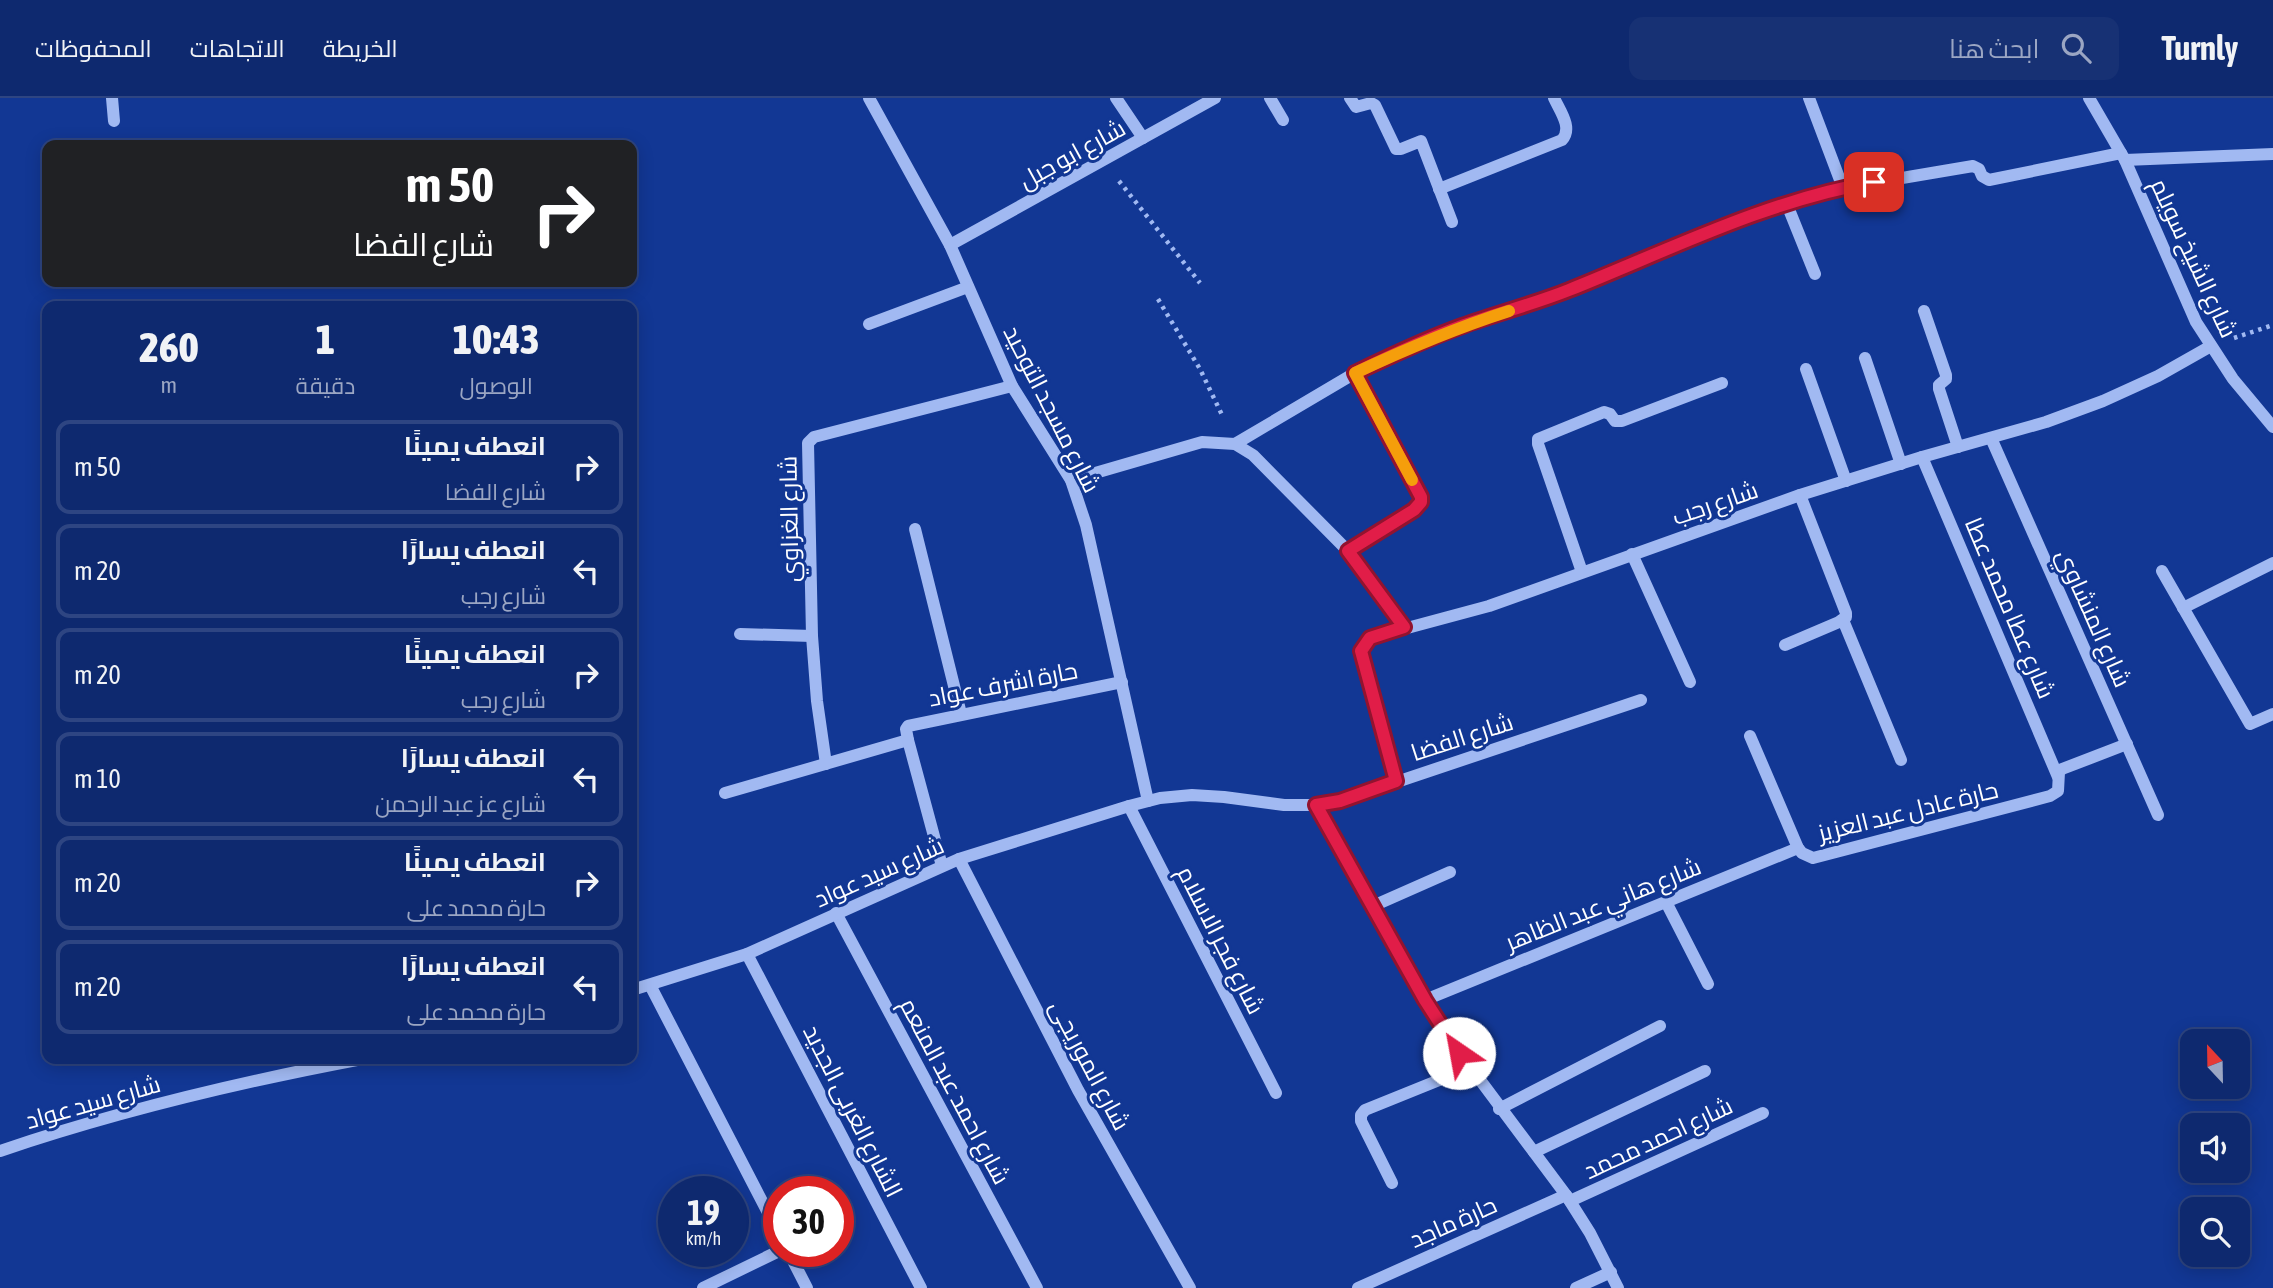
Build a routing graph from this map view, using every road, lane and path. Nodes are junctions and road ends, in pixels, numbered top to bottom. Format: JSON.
{"nodes":[{"id":1,"x":112,"y":98,"type":"edge"},
{"id":2,"x":869,"y":98,"type":"edge"},
{"id":3,"x":1116,"y":98,"type":"edge"},
{"id":4,"x":1270,"y":98,"type":"edge"},
{"id":5,"x":1350,"y":98,"type":"edge"},
{"id":6,"x":1554,"y":98,"type":"edge"},
{"id":7,"x":1809,"y":98,"type":"edge"},
{"id":8,"x":2089,"y":98,"type":"edge"},
{"id":9,"x":1208,"y":100,"type":"edge"},
{"id":10,"x":1283,"y":120,"type":"dead end"},
{"id":11,"x":114,"y":121,"type":"dead end"},
{"id":12,"x":1143,"y":138,"type":"junction"},
{"id":13,"x":2273,"y":154,"type":"edge"},
{"id":14,"x":2123,"y":157,"type":"junction"},
{"id":15,"x":1103,"y":161,"type":"junction"},
{"id":16,"x":1843,"y":188,"type":"junction"},
{"id":17,"x":1439,"y":189,"type":"junction"},
{"id":18,"x":1786,"y":202,"type":"junction"},
{"id":19,"x":1452,"y":222,"type":"dead end"},
{"id":20,"x":950,"y":246,"type":"junction"},
{"id":21,"x":1815,"y":274,"type":"dead end"},
{"id":22,"x":1200,"y":283,"type":"dead end"},
{"id":23,"x":968,"y":287,"type":"junction"},
{"id":24,"x":1158,"y":299,"type":"dead end"},
{"id":25,"x":1924,"y":311,"type":"dead end"},
{"id":26,"x":869,"y":324,"type":"dead end"},
{"id":27,"x":2273,"y":326,"type":"edge"},
{"id":28,"x":2211,"y":346,"type":"junction"},
{"id":29,"x":1865,"y":358,"type":"dead end"},
{"id":30,"x":1806,"y":369,"type":"dead end"},
{"id":31,"x":1355,"y":373,"type":"junction"},
{"id":32,"x":1722,"y":383,"type":"dead end"},
{"id":33,"x":1012,"y":386,"type":"junction"},
{"id":34,"x":2273,"y":427,"type":"edge"},
{"id":35,"x":1991,"y":438,"type":"junction"},
{"id":36,"x":1234,"y":444,"type":"junction"},
{"id":37,"x":1958,"y":447,"type":"junction"},
{"id":38,"x":1922,"y":457,"type":"junction"},
{"id":39,"x":1901,"y":464,"type":"junction"},
{"id":40,"x":1071,"y":480,"type":"junction"},
{"id":41,"x":1846,"y":481,"type":"junction"},
{"id":42,"x":1800,"y":495,"type":"junction"},
{"id":43,"x":915,"y":529,"type":"dead end"},
{"id":44,"x":1348,"y":551,"type":"junction"},
{"id":45,"x":1632,"y":554,"type":"junction"},
{"id":46,"x":2273,"y":563,"type":"edge"},
{"id":47,"x":2162,"y":571,"type":"dead end"},
{"id":48,"x":1582,"y":572,"type":"junction"},
{"id":49,"x":2183,"y":608,"type":"junction"},
{"id":50,"x":1843,"y":620,"type":"junction"},
{"id":51,"x":1404,"y":627,"type":"junction"},
{"id":52,"x":740,"y":634,"type":"dead end"},
{"id":53,"x":812,"y":636,"type":"junction"},
{"id":54,"x":1785,"y":645,"type":"dead end"},
{"id":55,"x":1122,"y":682,"type":"junction"},
{"id":56,"x":1690,"y":682,"type":"dead end"},
{"id":57,"x":1641,"y":700,"type":"dead end"},
{"id":58,"x":961,"y":714,"type":"junction"},
{"id":59,"x":2273,"y":714,"type":"edge"},
{"id":60,"x":1749,"y":736,"type":"dead end"},
{"id":61,"x":908,"y":740,"type":"junction"},
{"id":62,"x":2127,"y":744,"type":"junction"},
{"id":63,"x":1901,"y":760,"type":"dead end"},
{"id":64,"x":826,"y":764,"type":"junction"},
{"id":65,"x":2058,"y":777,"type":"junction"},
{"id":66,"x":1396,"y":781,"type":"junction"},
{"id":67,"x":725,"y":793,"type":"dead end"},
{"id":68,"x":1148,"y":801,"type":"junction"},
{"id":69,"x":1316,"y":805,"type":"junction"},
{"id":70,"x":1129,"y":806,"type":"junction"},
{"id":71,"x":2158,"y":815,"type":"dead end"},
{"id":72,"x":1798,"y":848,"type":"junction"},
{"id":73,"x":959,"y":859,"type":"junction"},
{"id":74,"x":942,"y":866,"type":"junction"},
{"id":75,"x":1450,"y":872,"type":"dead end"},
{"id":76,"x":1666,"y":902,"type":"junction"},
{"id":77,"x":1373,"y":906,"type":"junction"},
{"id":78,"x":836,"y":914,"type":"junction"},
{"id":79,"x":747,"y":954,"type":"junction"},
{"id":80,"x":1708,"y":984,"type":"dead end"},
{"id":81,"x":650,"y":985,"type":"junction"},
{"id":82,"x":637,"y":989,"type":"edge"},
{"id":83,"x":1425,"y":1000,"type":"junction"},
{"id":84,"x":1660,"y":1026,"type":"dead end"},
{"id":85,"x":339,"y":1064,"type":"edge"},
{"id":86,"x":1469,"y":1068,"type":"junction"},
{"id":87,"x":1705,"y":1071,"type":"dead end"},
{"id":88,"x":1276,"y":1093,"type":"dead end"},
{"id":89,"x":1499,"y":1109,"type":"junction"},
{"id":90,"x":1763,"y":1113,"type":"dead end"},
{"id":91,"x":0,"y":1151,"type":"edge"},
{"id":92,"x":1534,"y":1152,"type":"junction"},
{"id":93,"x":1392,"y":1183,"type":"dead end"},
{"id":94,"x":1568,"y":1198,"type":"junction"},
{"id":95,"x":763,"y":1203,"type":"edge"},
{"id":96,"x":763,"y":1259,"type":"edge"},
{"id":97,"x":796,"y":1267,"type":"edge"},
{"id":98,"x":1611,"y":1272,"type":"junction"},
{"id":99,"x":703,"y":1288,"type":"edge"},
{"id":100,"x":807,"y":1288,"type":"edge"},
{"id":101,"x":921,"y":1288,"type":"edge"},
{"id":102,"x":1037,"y":1288,"type":"edge"},
{"id":103,"x":1190,"y":1288,"type":"edge"},
{"id":104,"x":1358,"y":1288,"type":"edge"},
{"id":105,"x":1576,"y":1288,"type":"edge"},
{"id":106,"x":1618,"y":1288,"type":"edge"}],
"edges":[{"from":1,"to":11,"type":"street"},
{"from":2,"to":20,"type":"street","name":"شارع مسجد التوحيد"},
{"from":3,"to":12,"type":"street"},
{"from":4,"to":10,"type":"street"},
{"from":5,"to":17,"type":"street"},
{"from":6,"to":17,"type":"street"},
{"from":7,"to":16,"type":"street"},
{"from":8,"to":14,"type":"street","name":"شارع الشيخ سويلم"},
{"from":9,"to":12,"type":"street","name":"شارع ابو جبل"},
{"from":12,"to":15,"type":"street","name":"شارع ابو جبل"},
{"from":13,"to":14,"type":"street"},
{"from":14,"to":16,"type":"street"},
{"from":14,"to":28,"type":"street","name":"شارع الشيخ سويلم"},
{"from":15,"to":20,"type":"street","name":"شارع ابو جبل"},
{"from":15,"to":22,"type":"path"},
{"from":16,"to":18,"type":"street"},
{"from":17,"to":19,"type":"street"},
{"from":18,"to":21,"type":"street"},
{"from":18,"to":31,"type":"street"},
{"from":20,"to":23,"type":"street","name":"شارع مسجد التوحيد"},
{"from":23,"to":26,"type":"street"},
{"from":23,"to":33,"type":"street","name":"شارع مسجد التوحيد"},
{"from":24,"to":36,"type":"path"},
{"from":25,"to":37,"type":"street"},
{"from":27,"to":28,"type":"path"},
{"from":28,"to":34,"type":"street","name":"شارع الشيخ سويلم"},
{"from":28,"to":35,"type":"street","name":"شارع رجب"},
{"from":29,"to":39,"type":"street"},
{"from":30,"to":41,"type":"street"},
{"from":31,"to":36,"type":"street"},
{"from":31,"to":44,"type":"street"},
{"from":32,"to":48,"type":"street"},
{"from":33,"to":40,"type":"street","name":"شارع مسجد التوحيد"},
{"from":33,"to":53,"type":"street","name":"شارع الغزاوي"},
{"from":35,"to":37,"type":"street","name":"شارع رجب"},
{"from":35,"to":62,"type":"street","name":"شارع المنشاوي"},
{"from":36,"to":40,"type":"street"},
{"from":36,"to":44,"type":"street"},
{"from":37,"to":38,"type":"street","name":"شارع رجب"},
{"from":38,"to":39,"type":"street","name":"شارع رجب"},
{"from":38,"to":65,"type":"street","name":"شارع عطا محمد عطا"},
{"from":39,"to":41,"type":"street","name":"شارع رجب"},
{"from":40,"to":55,"type":"street","name":"شارع مسجد التوحيد"},
{"from":41,"to":42,"type":"street","name":"شارع رجب"},
{"from":42,"to":45,"type":"street","name":"شارع رجب"},
{"from":42,"to":50,"type":"street"},
{"from":43,"to":58,"type":"street"},
{"from":44,"to":51,"type":"street"},
{"from":45,"to":48,"type":"street","name":"شارع رجب"},
{"from":45,"to":56,"type":"street"},
{"from":46,"to":49,"type":"street"},
{"from":47,"to":49,"type":"street"},
{"from":48,"to":51,"type":"street","name":"شارع رجب"},
{"from":49,"to":59,"type":"street"},
{"from":50,"to":54,"type":"street"},
{"from":50,"to":63,"type":"street"},
{"from":51,"to":66,"type":"street","name":"شارع رجب"},
{"from":52,"to":53,"type":"street"},
{"from":53,"to":64,"type":"street","name":"شارع الغزاوي"},
{"from":55,"to":58,"type":"street","name":"حارة اشرف عواد"},
{"from":55,"to":68,"type":"street","name":"شارع مسجد التوحيد"},
{"from":57,"to":66,"type":"street","name":"شارع الفضا"},
{"from":58,"to":61,"type":"street","name":"حارة اشرف عواد"},
{"from":60,"to":72,"type":"street","name":"حارة عادل عبد العزيز"},
{"from":61,"to":64,"type":"street"},
{"from":61,"to":74,"type":"street"},
{"from":62,"to":65,"type":"street","name":"حارة عادل عبد العزيز"},
{"from":62,"to":71,"type":"street","name":"شارع المنشاوي"},
{"from":64,"to":67,"type":"street"},
{"from":65,"to":72,"type":"street","name":"حارة عادل عبد العزيز"},
{"from":66,"to":69,"type":"street","name":"شارع الفضا"},
{"from":68,"to":69,"type":"street","name":"شارع الفضا"},
{"from":68,"to":70,"type":"street","name":"شارع الفضا"},
{"from":69,"to":77,"type":"street"},
{"from":70,"to":73,"type":"street","name":"شارع سيد عواد"},
{"from":70,"to":88,"type":"street","name":"شارع فجر الاسلام"},
{"from":72,"to":76,"type":"street","name":"شارع هاني عبد الظاهر"},
{"from":73,"to":74,"type":"street","name":"شارع سيد عواد"},
{"from":73,"to":103,"type":"street","name":"شارع الموريجى"},
{"from":74,"to":78,"type":"street","name":"شارع سيد عواد"},
{"from":75,"to":77,"type":"street"},
{"from":76,"to":80,"type":"street"},
{"from":76,"to":83,"type":"street","name":"شارع هاني عبد الظاهر"},
{"from":77,"to":83,"type":"street"},
{"from":78,"to":79,"type":"street","name":"شارع سيد عواد"},
{"from":78,"to":102,"type":"street","name":"شارع احمد عبد المنعم"},
{"from":79,"to":81,"type":"street","name":"شارع سيد عواد"},
{"from":79,"to":101,"type":"street","name":"الشارع الغربى الجديد"},
{"from":81,"to":82,"type":"street","name":"شارع سيد عواد"},
{"from":81,"to":95,"type":"street"},
{"from":83,"to":86,"type":"street"},
{"from":84,"to":89,"type":"street"},
{"from":85,"to":91,"type":"street","name":"شارع سيد عواد"},
{"from":86,"to":89,"type":"street"},
{"from":86,"to":93,"type":"street"},
{"from":87,"to":92,"type":"street"},
{"from":89,"to":92,"type":"street"},
{"from":90,"to":94,"type":"street","name":"شارع احمد محمد"},
{"from":92,"to":94,"type":"street"},
{"from":94,"to":98,"type":"street"},
{"from":94,"to":104,"type":"street","name":"حارة ماجد"},
{"from":96,"to":99,"type":"street"},
{"from":97,"to":100,"type":"street"},
{"from":98,"to":105,"type":"street"},
{"from":98,"to":106,"type":"street"}]}
